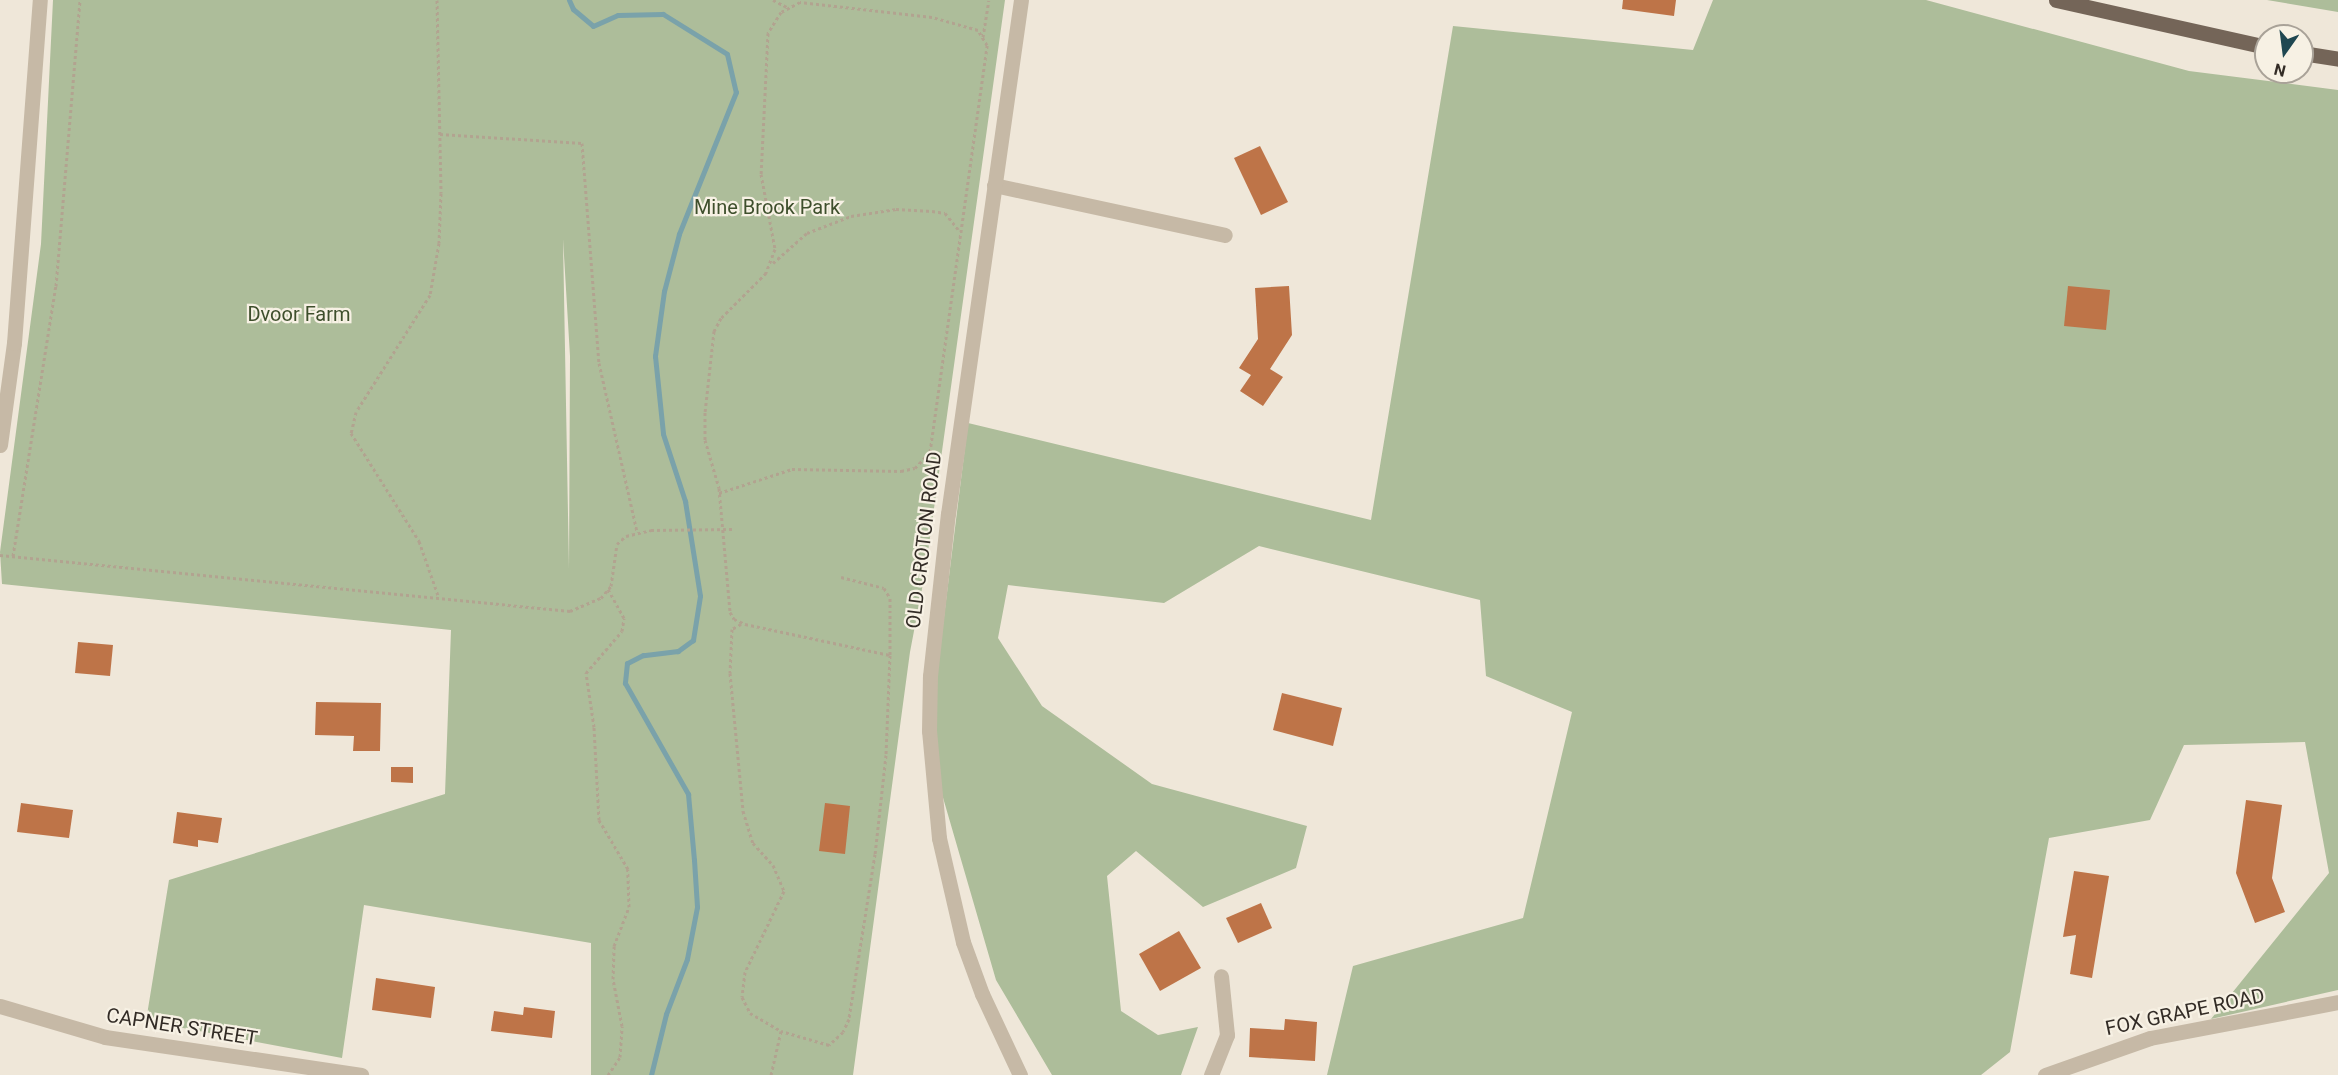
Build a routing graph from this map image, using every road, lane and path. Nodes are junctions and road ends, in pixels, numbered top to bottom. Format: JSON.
{"nodes":[{"id":1,"x":40,"y":0,"type":"edge"},
{"id":2,"x":80,"y":0,"type":"edge"},
{"id":3,"x":437,"y":0,"type":"edge"},
{"id":4,"x":773,"y":0,"type":"edge"},
{"id":5,"x":989,"y":0,"type":"edge"},
{"id":6,"x":1021,"y":0,"type":"edge"},
{"id":7,"x":2056,"y":0,"type":"edge"},
{"id":8,"x":789,"y":8,"type":"junction"},
{"id":9,"x":983,"y":37,"type":"junction"},
{"id":10,"x":2254,"y":44,"type":"edge"},
{"id":11,"x":2314,"y":55,"type":"edge"},
{"id":12,"x":2338,"y":59,"type":"edge"},
{"id":13,"x":440,"y":134,"type":"junction"},
{"id":14,"x":994,"y":186,"type":"junction"},
{"id":15,"x":958,"y":229,"type":"junction"},
{"id":16,"x":1225,"y":235,"type":"dead end"},
{"id":17,"x":772,"y":264,"type":"junction"},
{"id":18,"x":0,"y":445,"type":"edge"},
{"id":19,"x":720,"y":493,"type":"junction"},
{"id":20,"x":722,"y":529,"type":"junction"},
{"id":21,"x":733,"y":529,"type":"dead end"},
{"id":22,"x":637,"y":531,"type":"junction"},
{"id":23,"x":0,"y":555,"type":"edge"},
{"id":24,"x":13,"y":556,"type":"junction"},
{"id":25,"x":841,"y":577,"type":"dead end"},
{"id":26,"x":608,"y":589,"type":"junction"},
{"id":27,"x":439,"y":598,"type":"junction"},
{"id":28,"x":745,"y":624,"type":"junction"},
{"id":29,"x":890,"y":655,"type":"junction"},
{"id":30,"x":1221,"y":976,"type":"dead end"},
{"id":31,"x":2338,"y":1002,"type":"edge"},
{"id":32,"x":0,"y":1005,"type":"edge"},
{"id":33,"x":781,"y":1031,"type":"junction"},
{"id":34,"x":361,"y":1075,"type":"edge"},
{"id":35,"x":608,"y":1075,"type":"edge"},
{"id":36,"x":771,"y":1075,"type":"edge"},
{"id":37,"x":1020,"y":1075,"type":"edge"},
{"id":38,"x":1211,"y":1075,"type":"edge"},
{"id":39,"x":2045,"y":1075,"type":"edge"}],
"edges":[{"from":1,"to":18,"type":"street"},
{"from":2,"to":24,"type":"path"},
{"from":3,"to":13,"type":"path"},
{"from":4,"to":8,"type":"path"},
{"from":5,"to":9,"type":"path"},
{"from":6,"to":14,"type":"street","name":"OLD CROTON ROAD"},
{"from":7,"to":10,"type":"main road"},
{"from":8,"to":9,"type":"path"},
{"from":8,"to":17,"type":"path"},
{"from":9,"to":15,"type":"path"},
{"from":11,"to":12,"type":"main road"},
{"from":13,"to":22,"type":"path"},
{"from":13,"to":27,"type":"path"},
{"from":14,"to":16,"type":"street"},
{"from":14,"to":37,"type":"street","name":"OLD CROTON ROAD"},
{"from":15,"to":17,"type":"path"},
{"from":15,"to":19,"type":"path"},
{"from":17,"to":19,"type":"path"},
{"from":19,"to":20,"type":"path"},
{"from":20,"to":21,"type":"path"},
{"from":20,"to":22,"type":"path"},
{"from":20,"to":28,"type":"path"},
{"from":22,"to":26,"type":"path"},
{"from":23,"to":24,"type":"path"},
{"from":24,"to":27,"type":"path"},
{"from":25,"to":29,"type":"path"},
{"from":26,"to":27,"type":"path"},
{"from":26,"to":35,"type":"path"},
{"from":28,"to":29,"type":"path"},
{"from":28,"to":33,"type":"path"},
{"from":29,"to":33,"type":"path"},
{"from":30,"to":38,"type":"street"},
{"from":31,"to":39,"type":"street","name":"FOX GRAPE ROAD"},
{"from":32,"to":34,"type":"street","name":"CAPNER STREET"},
{"from":33,"to":36,"type":"path"}]}
